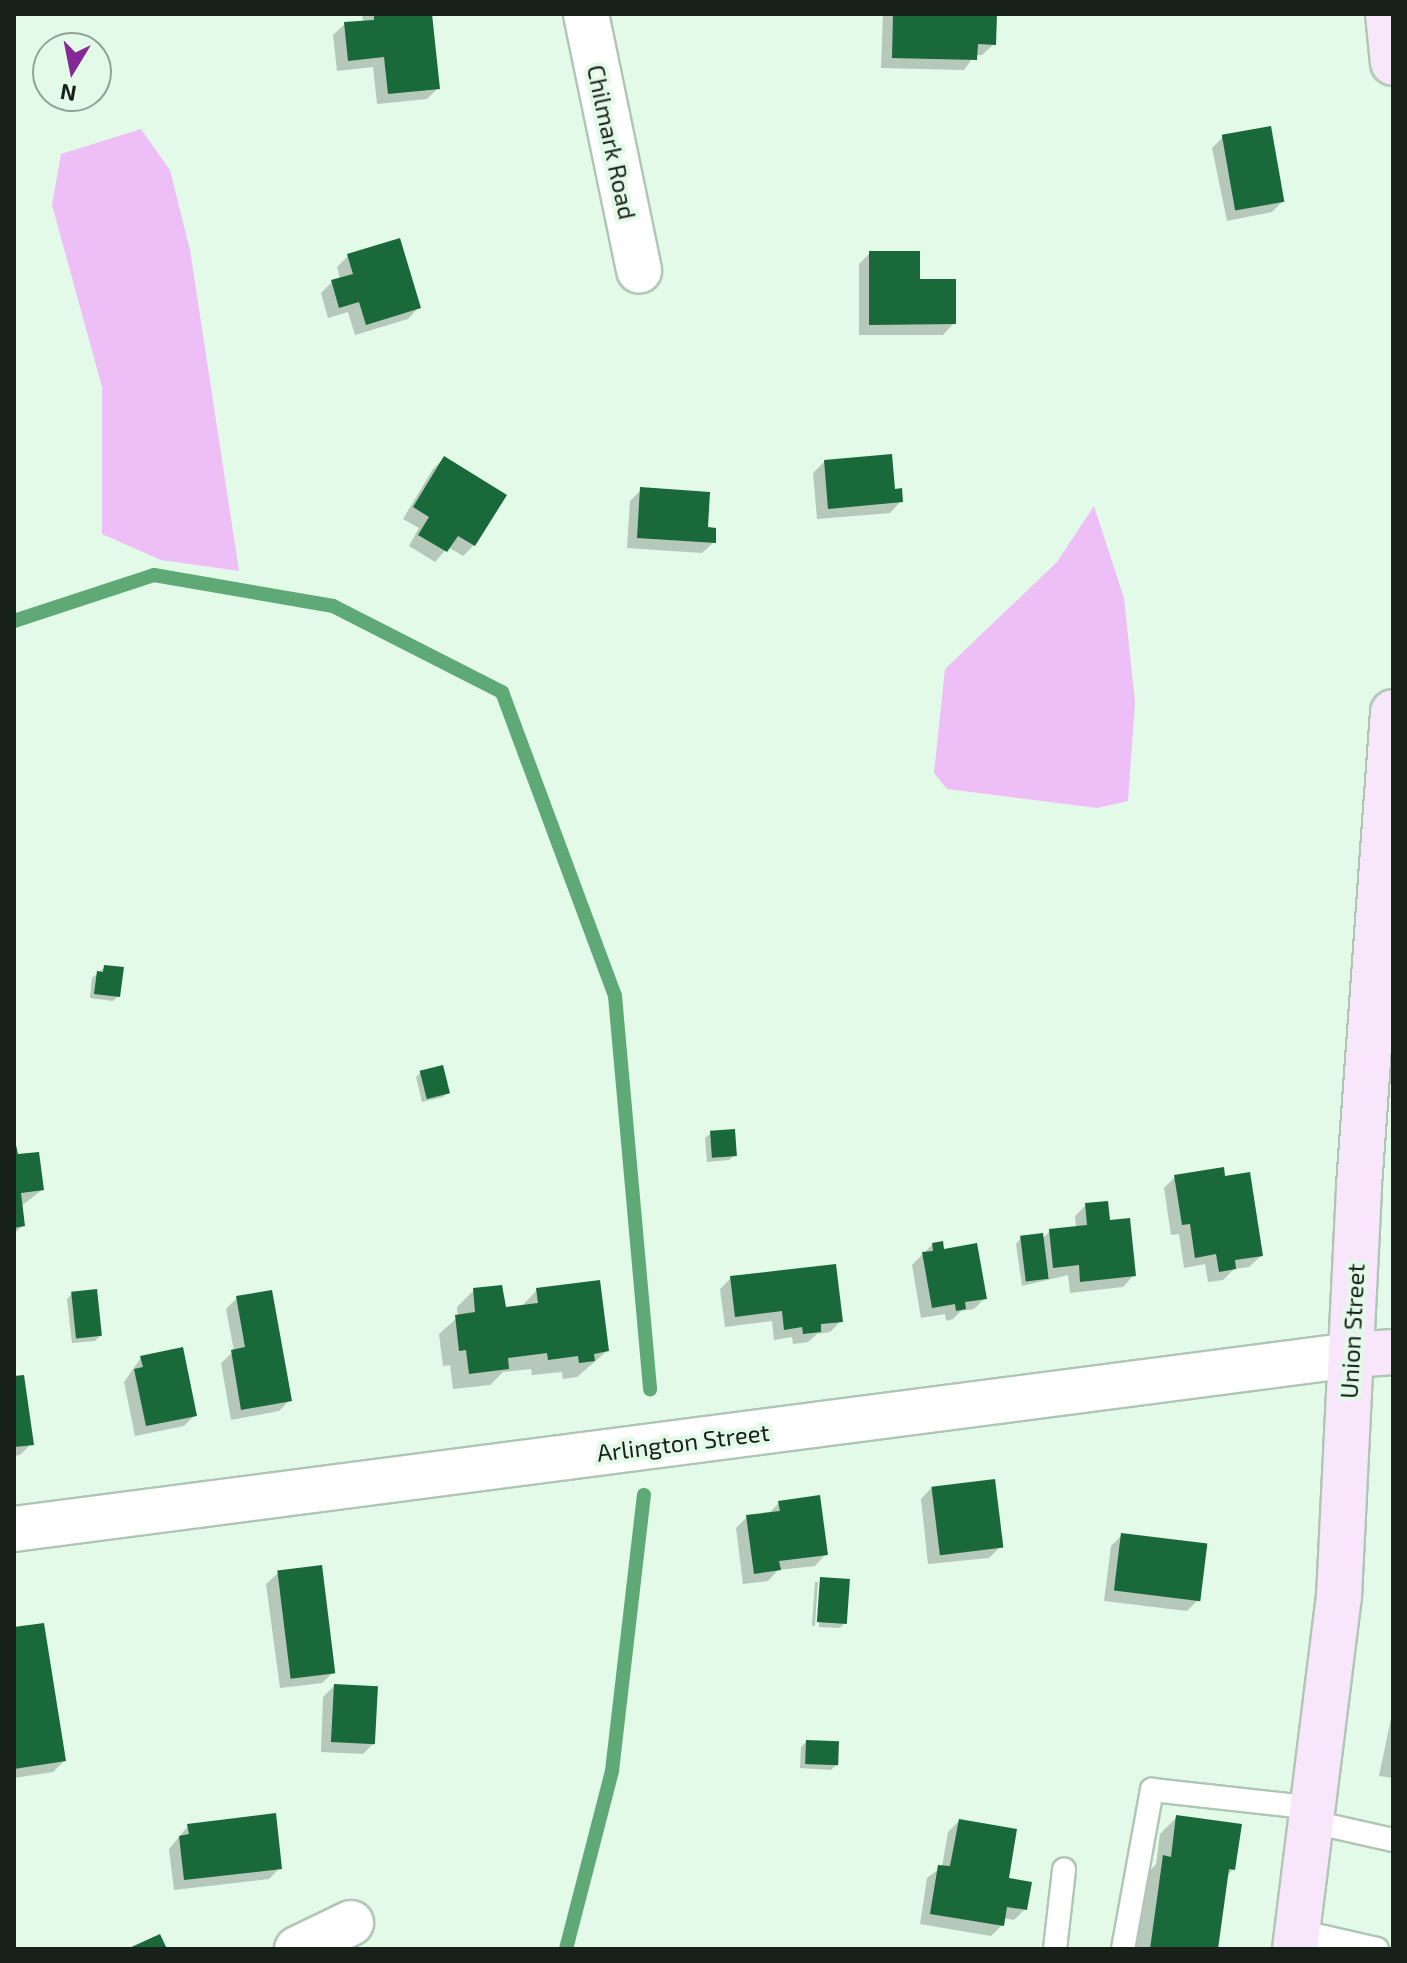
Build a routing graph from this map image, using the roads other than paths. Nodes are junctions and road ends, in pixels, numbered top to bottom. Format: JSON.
{"nodes":[{"id":1,"x":586,"y":14,"type":"edge"},
{"id":2,"x":1388,"y":14,"type":"edge"},
{"id":3,"x":1393,"y":63,"type":"edge"},
{"id":4,"x":639,"y":271,"type":"dead end"},
{"id":5,"x":1393,"y":712,"type":"edge"},
{"id":6,"x":1372,"y":1354,"type":"edge"},
{"id":7,"x":14,"y":1529,"type":"edge"},
{"id":8,"x":1314,"y":1815,"type":"junction"},
{"id":9,"x":1393,"y":1840,"type":"edge"},
{"id":10,"x":1064,"y":1870,"type":"dead end"},
{"id":11,"x":351,"y":1923,"type":"dead end"},
{"id":12,"x":1297,"y":1940,"type":"edge"},
{"id":13,"x":297,"y":1949,"type":"edge"},
{"id":14,"x":1055,"y":1949,"type":"edge"},
{"id":15,"x":1123,"y":1949,"type":"edge"},
{"id":16,"x":1377,"y":1949,"type":"edge"}],
"edges":[{"from":1,"to":4,"type":"street","name":"Chilmark Road"},
{"from":2,"to":3,"type":"main road"},
{"from":5,"to":6,"type":"main road","name":"Union Street"},
{"from":6,"to":7,"type":"street","name":"Arlington Street"},
{"from":6,"to":8,"type":"main road","name":"Union Street"},
{"from":8,"to":9,"type":"lane"},
{"from":8,"to":12,"type":"main road","name":"Union Street"},
{"from":8,"to":15,"type":"lane"},
{"from":10,"to":14,"type":"lane"},
{"from":11,"to":13,"type":"street"},
{"from":12,"to":16,"type":"lane"}]}
